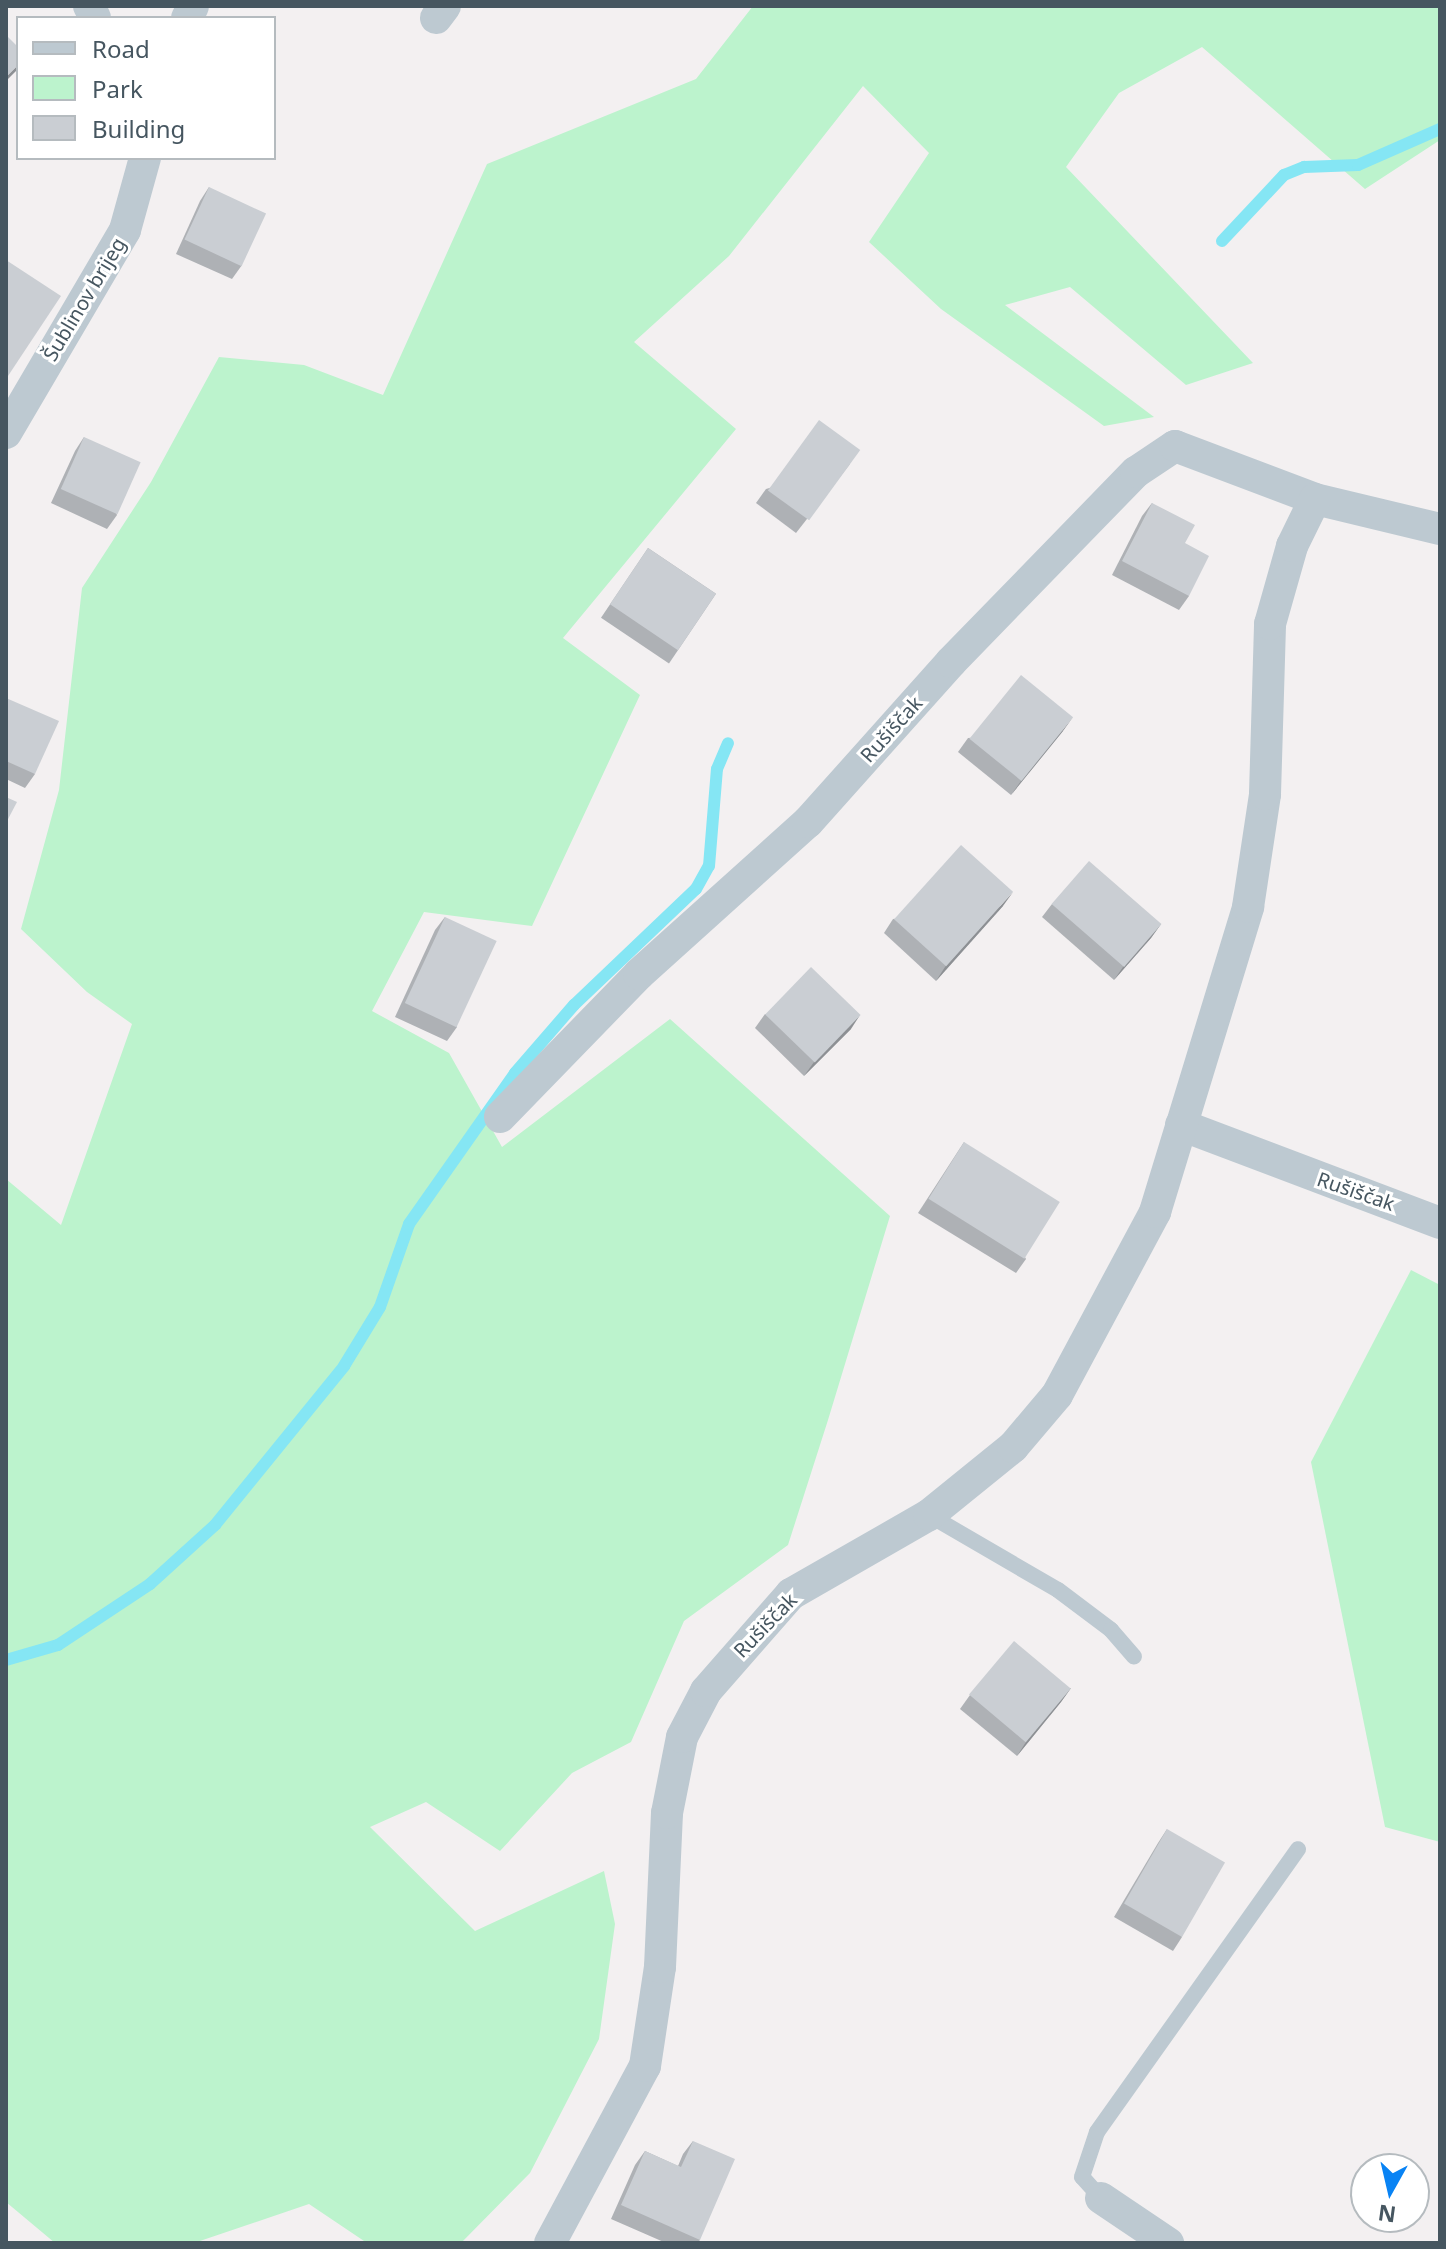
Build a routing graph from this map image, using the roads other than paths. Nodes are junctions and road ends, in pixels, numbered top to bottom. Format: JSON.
{"nodes":[{"id":1,"x":144,"y":160,"type":"edge"},
{"id":2,"x":6,"y":433,"type":"edge"},
{"id":3,"x":1315,"y":499,"type":"junction"},
{"id":4,"x":1440,"y":529,"type":"edge"},
{"id":5,"x":500,"y":1117,"type":"dead end"},
{"id":6,"x":1181,"y":1125,"type":"junction"},
{"id":7,"x":1440,"y":1223,"type":"edge"},
{"id":8,"x":929,"y":1515,"type":"junction"},
{"id":9,"x":1134,"y":1656,"type":"dead end"},
{"id":10,"x":1298,"y":1849,"type":"dead end"},
{"id":11,"x":1101,"y":2198,"type":"joint"},
{"id":12,"x":550,"y":2243,"type":"edge"},
{"id":13,"x":1168,"y":2243,"type":"edge"}],
"edges":[{"from":1,"to":2,"type":"street","name":"Šublinov brijeg"},
{"from":3,"to":4,"type":"street","name":"Rušiščak"},
{"from":3,"to":5,"type":"street","name":"Rušiščak"},
{"from":3,"to":6,"type":"street","name":"Rušiščak"},
{"from":6,"to":7,"type":"street","name":"Rušiščak"},
{"from":6,"to":8,"type":"street","name":"Rušiščak"},
{"from":8,"to":9,"type":"lane"},
{"from":8,"to":12,"type":"street","name":"Rušiščak"},
{"from":10,"to":11,"type":"lane"},
{"from":11,"to":13,"type":"street"}]}
